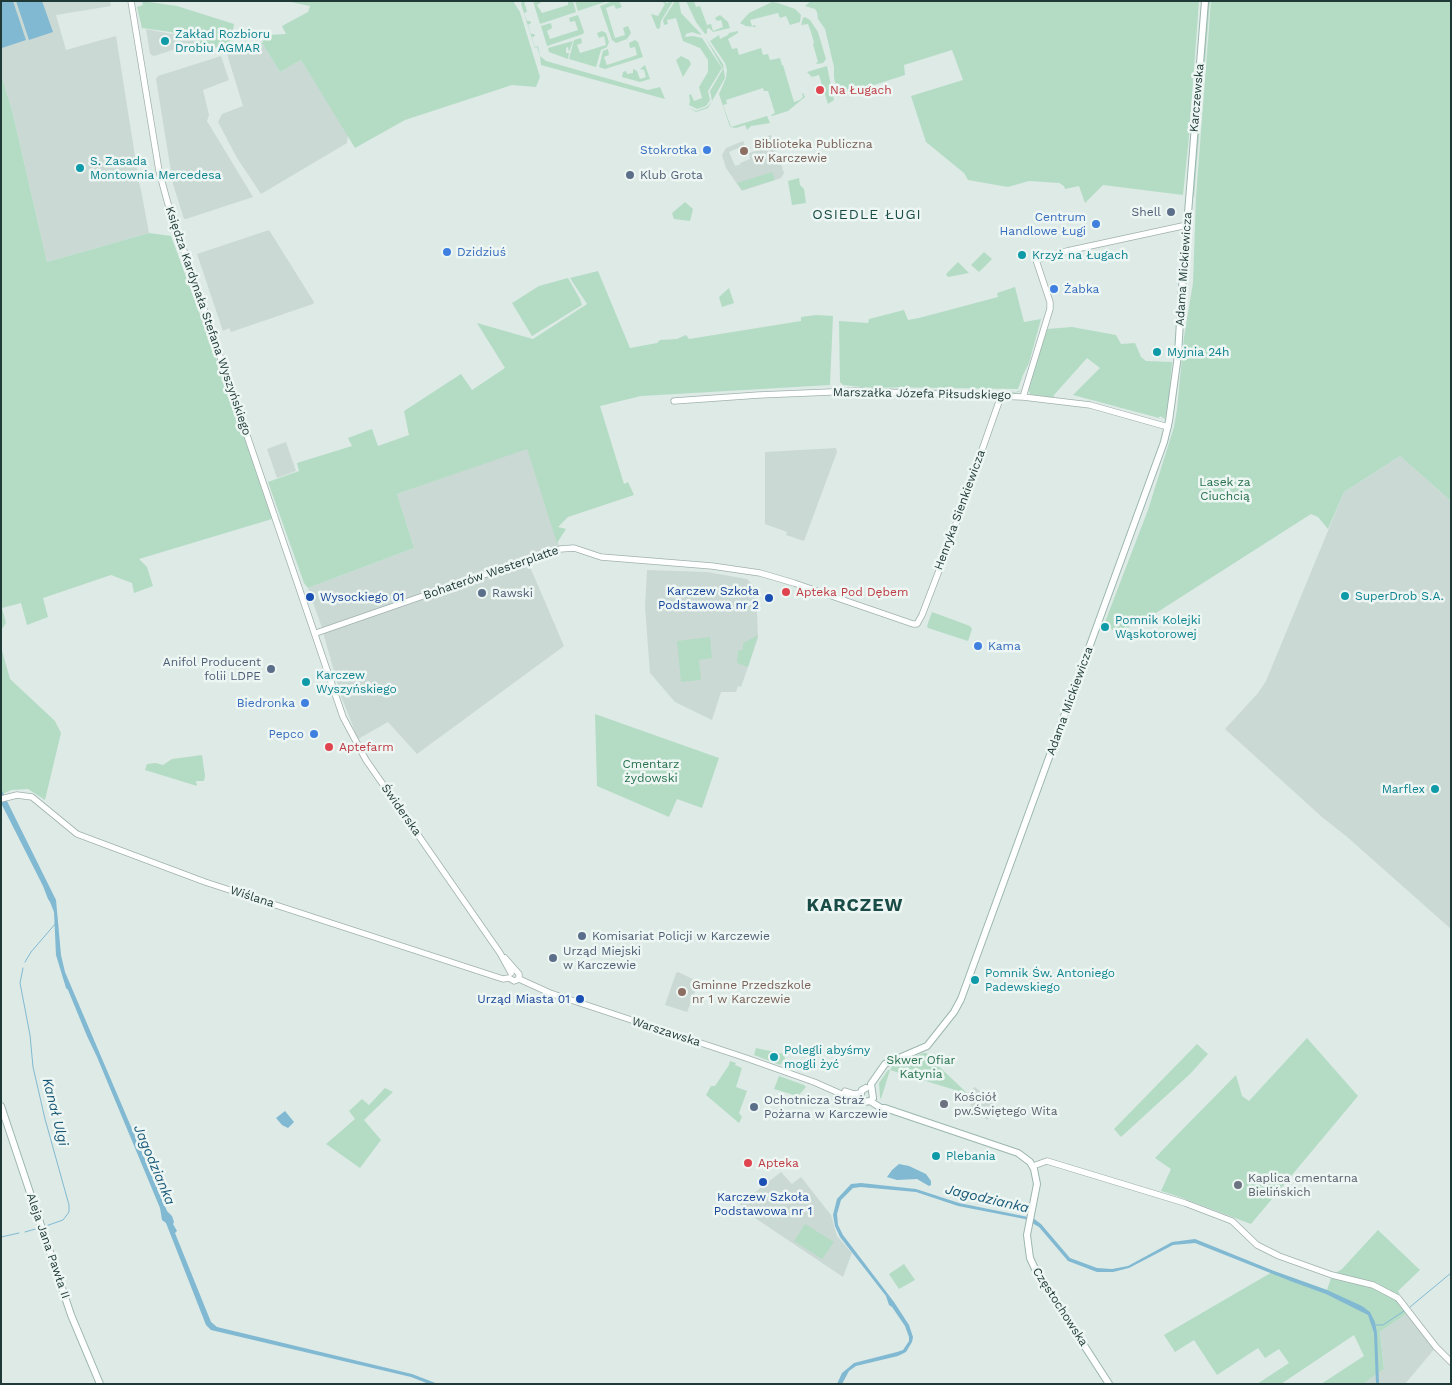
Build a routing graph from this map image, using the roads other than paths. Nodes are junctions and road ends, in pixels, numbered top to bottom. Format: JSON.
{"nodes":[{"id":1,"x":130,"y":1,"type":"edge"},
{"id":2,"x":1205,"y":1,"type":"edge"},
{"id":3,"x":1189,"y":194,"type":"joint"},
{"id":4,"x":1187,"y":226,"type":"junction"},
{"id":5,"x":1001,"y":396,"type":"junction"},
{"id":6,"x":1023,"y":397,"type":"junction"},
{"id":7,"x":674,"y":401,"type":"dead end"},
{"id":8,"x":1168,"y":427,"type":"junction"},
{"id":9,"x":780,"y":578,"type":"joint"},
{"id":10,"x":316,"y":634,"type":"junction"},
{"id":11,"x":4,"y":798,"type":"edge"},
{"id":12,"x":512,"y":974,"type":"junction"},
{"id":13,"x":519,"y":979,"type":"joint"},
{"id":14,"x":865,"y":1092,"type":"junction"},
{"id":15,"x":872,"y":1099,"type":"junction"},
{"id":16,"x":1,"y":1106,"type":"edge"},
{"id":17,"x":1033,"y":1166,"type":"junction"},
{"id":18,"x":1451,"y":1362,"type":"edge"},
{"id":19,"x":100,"y":1384,"type":"edge"},
{"id":20,"x":1110,"y":1384,"type":"edge"}],
"edges":[{"from":1,"to":10,"type":"street","name":"Księdza Kardynała Stefana Wyszyńskiego"},
{"from":2,"to":3,"type":"main road","name":"Karczewska"},
{"from":3,"to":4,"type":"main road","name":"Adama Mickiewicza"},
{"from":4,"to":6,"type":"street"},
{"from":4,"to":8,"type":"main road","name":"Adama Mickiewicza"},
{"from":5,"to":6,"type":"street","name":"Marszałka Józefa Piłsudskiego"},
{"from":5,"to":7,"type":"street","name":"Marszałka Józefa Piłsudskiego"},
{"from":5,"to":9,"type":"street","name":"Henryka Sienkiewicza"},
{"from":6,"to":8,"type":"street","name":"Marszałka Józefa Piłsudskiego"},
{"from":8,"to":14,"type":"main road","name":"Adama Mickiewicza"},
{"from":9,"to":10,"type":"street","name":"Bohaterów Westerplatte"},
{"from":10,"to":12,"type":"street","name":"Świderska"},
{"from":11,"to":12,"type":"street","name":"Wiślana"},
{"from":12,"to":13,"type":"street","name":"Świderska"},
{"from":13,"to":14,"type":"street","name":"Warszawska"},
{"from":14,"to":15,"type":"main road"},
{"from":14,"to":15,"type":"main road"},
{"from":15,"to":17,"type":"main road"},
{"from":16,"to":19,"type":"main road","name":"Aleja Jana Pawła II"},
{"from":17,"to":18,"type":"street"},
{"from":17,"to":20,"type":"main road","name":"Częstochowska"}]}
